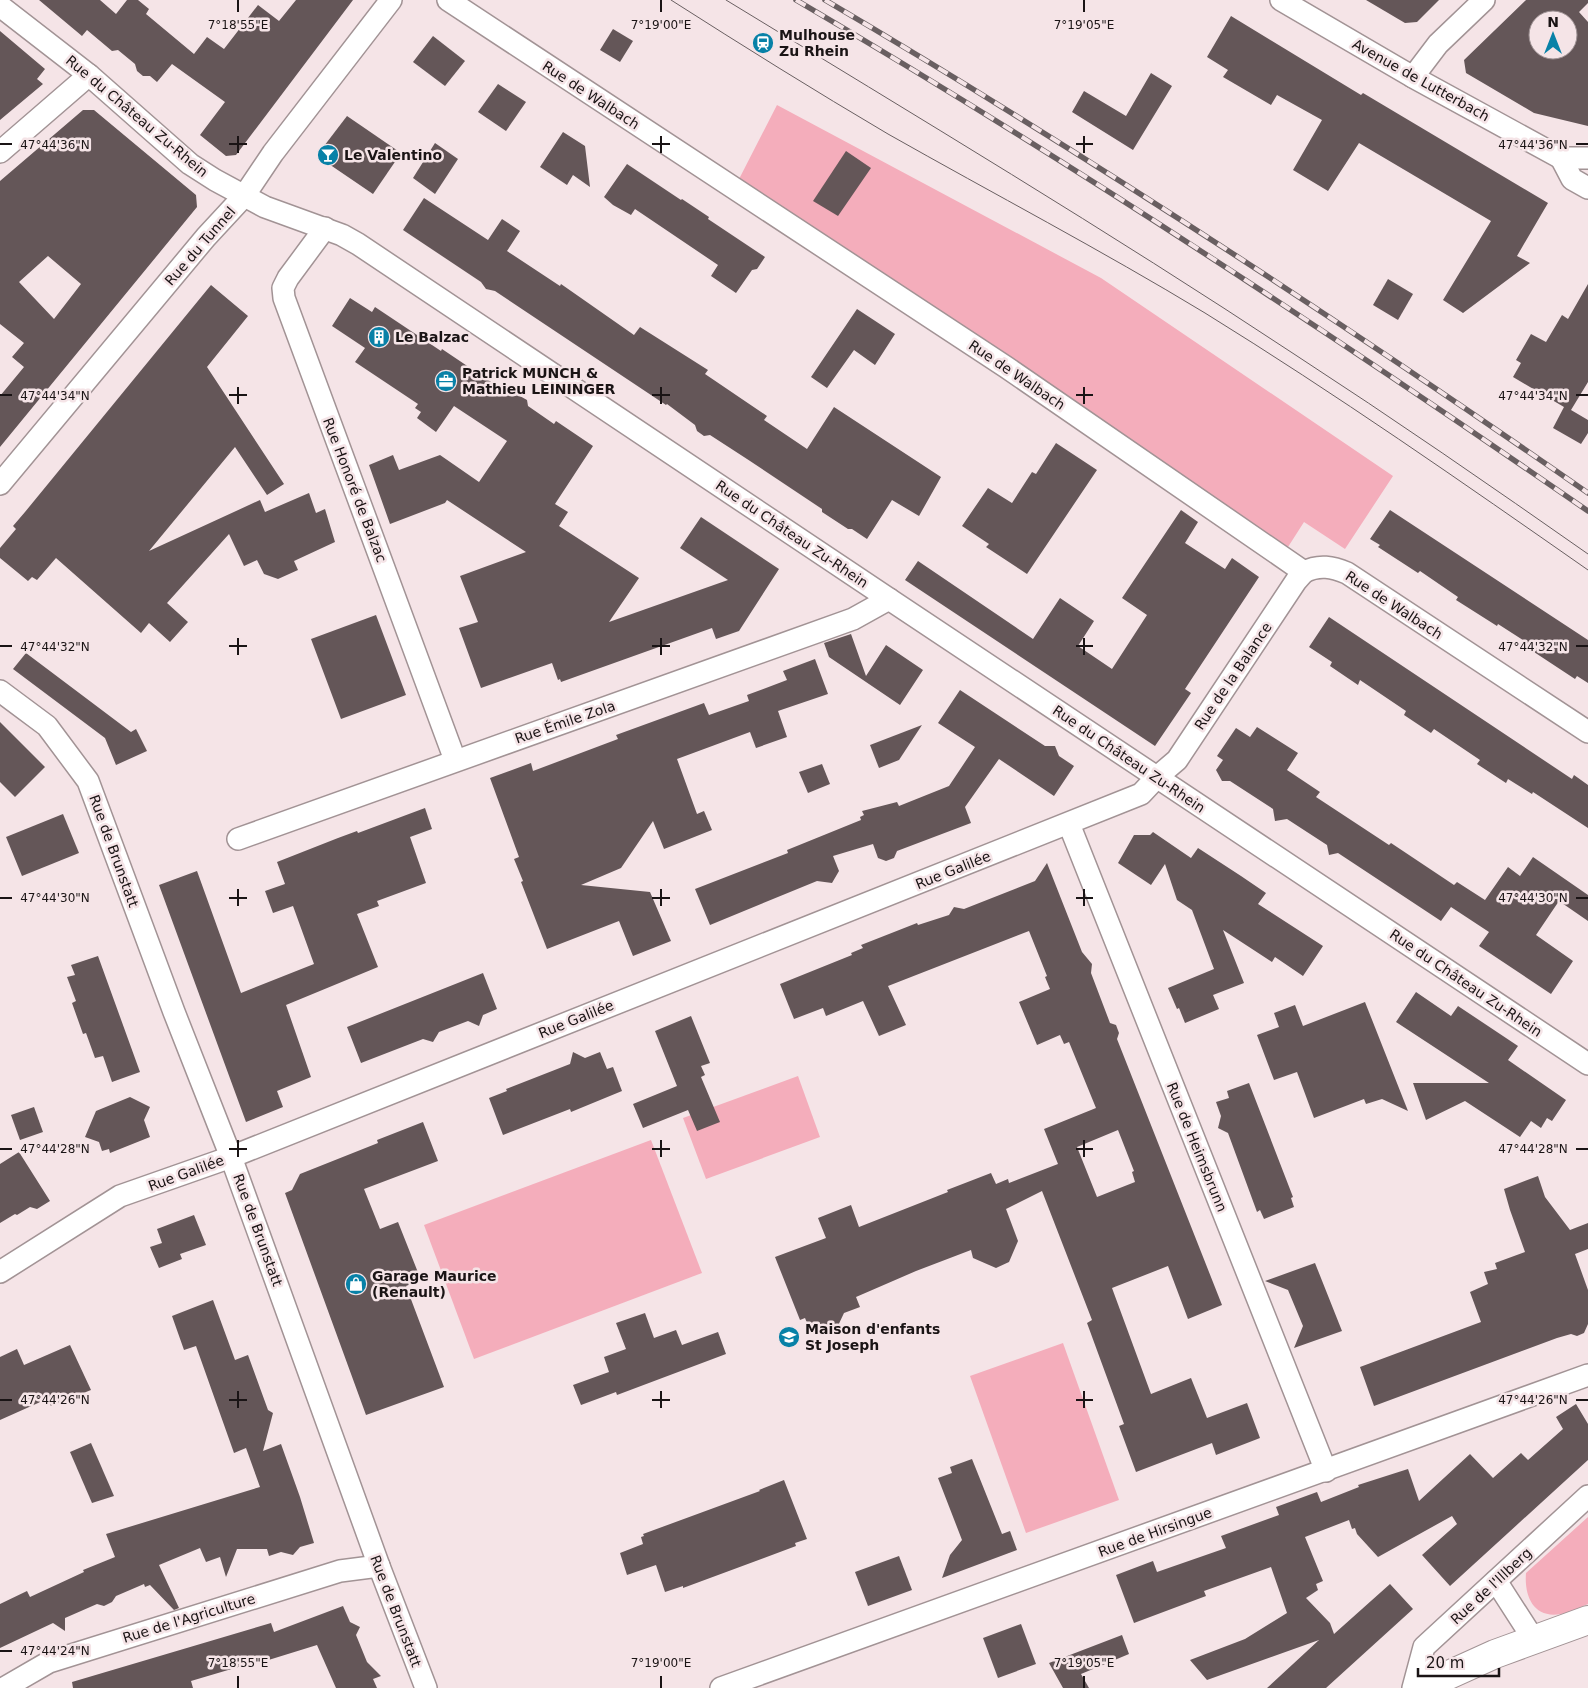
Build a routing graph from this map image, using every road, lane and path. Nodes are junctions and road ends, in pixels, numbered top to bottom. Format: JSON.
{"nodes":[{"id":1,"x":391,"y":0,"type":"edge"},
{"id":2,"x":448,"y":0,"type":"edge"},
{"id":3,"x":1282,"y":0,"type":"edge"},
{"id":4,"x":1484,"y":0,"type":"edge"},
{"id":5,"x":0,"y":6,"type":"edge"},
{"id":6,"x":89,"y":76,"type":"junction"},
{"id":7,"x":1413,"y":77,"type":"junction"},
{"id":8,"x":0,"y":152,"type":"edge"},
{"id":9,"x":1561,"y":158,"type":"junction"},
{"id":10,"x":1588,"y":158,"type":"edge"},
{"id":11,"x":1588,"y":188,"type":"edge"},
{"id":12,"x":244,"y":196,"type":"junction"},
{"id":13,"x":324,"y":228,"type":"junction"},
{"id":14,"x":0,"y":484,"type":"edge"},
{"id":15,"x":1304,"y":572,"type":"junction"},
{"id":16,"x":889,"y":599,"type":"junction"},
{"id":17,"x":0,"y":691,"type":"edge"},
{"id":18,"x":1588,"y":732,"type":"edge"},
{"id":19,"x":455,"y":760,"type":"junction"},
{"id":20,"x":1157,"y":777,"type":"junction"},
{"id":21,"x":1069,"y":824,"type":"junction"},
{"id":22,"x":238,"y":839,"type":"dead end"},
{"id":23,"x":1588,"y":1064,"type":"edge"},
{"id":24,"x":231,"y":1157,"type":"junction"},
{"id":25,"x":0,"y":1272,"type":"edge"},
{"id":26,"x":1588,"y":1375,"type":"edge"},
{"id":27,"x":1326,"y":1471,"type":"junction"},
{"id":28,"x":1588,"y":1496,"type":"edge"},
{"id":29,"x":379,"y":1566,"type":"junction"},
{"id":30,"x":1496,"y":1581,"type":"junction"},
{"id":31,"x":1588,"y":1620,"type":"edge"},
{"id":32,"x":1534,"y":1640,"type":"junction"},
{"id":33,"x":4,"y":1688,"type":"edge"},
{"id":34,"x":426,"y":1688,"type":"edge"},
{"id":35,"x":721,"y":1688,"type":"edge"},
{"id":36,"x":1412,"y":1688,"type":"edge"},
{"id":37,"x":1420,"y":1688,"type":"edge"}],
"edges":[{"from":1,"to":12,"type":"street","name":"Rue du Tunnel"},
{"from":2,"to":15,"type":"street","name":"Rue de Walbach"},
{"from":3,"to":7,"type":"street","name":"Avenue de Lutterbach"},
{"from":4,"to":7,"type":"street"},
{"from":5,"to":6,"type":"street","name":"Rue du Château Zu-Rhein"},
{"from":6,"to":8,"type":"street"},
{"from":6,"to":12,"type":"street","name":"Rue du Château Zu-Rhein"},
{"from":7,"to":9,"type":"street","name":"Avenue de Lutterbach"},
{"from":9,"to":10,"type":"street","name":"Avenue de Lutterbach"},
{"from":9,"to":11,"type":"street"},
{"from":12,"to":13,"type":"street","name":"Rue du Château Zu-Rhein"},
{"from":12,"to":14,"type":"street","name":"Rue du Tunnel"},
{"from":13,"to":16,"type":"street","name":"Rue du Château Zu-Rhein"},
{"from":13,"to":19,"type":"street","name":"Rue Honoré de Balzac"},
{"from":15,"to":18,"type":"street","name":"Rue de Walbach"},
{"from":15,"to":20,"type":"street","name":"Rue de la Balance"},
{"from":16,"to":19,"type":"street","name":"Rue Émile Zola"},
{"from":16,"to":20,"type":"street","name":"Rue du Château Zu-Rhein"},
{"from":17,"to":24,"type":"street","name":"Rue de Brunstatt"},
{"from":19,"to":22,"type":"street","name":"Rue Émile Zola"},
{"from":20,"to":21,"type":"street","name":"Rue Galilée"},
{"from":20,"to":23,"type":"street","name":"Rue du Château Zu-Rhein"},
{"from":21,"to":24,"type":"street","name":"Rue Galilée"},
{"from":21,"to":27,"type":"street","name":"Rue de Heimsbrunn"},
{"from":24,"to":25,"type":"street","name":"Rue Galilée"},
{"from":24,"to":29,"type":"street","name":"Rue de Brunstatt"},
{"from":26,"to":27,"type":"street","name":"Rue de Hirsingue"},
{"from":27,"to":35,"type":"street","name":"Rue de Hirsingue"},
{"from":28,"to":30,"type":"street","name":"Rue de l'Illberg"},
{"from":29,"to":33,"type":"street","name":"Rue de l'Agriculture"},
{"from":29,"to":34,"type":"street","name":"Rue de Brunstatt"},
{"from":30,"to":32,"type":"street"},
{"from":30,"to":36,"type":"street","name":"Rue de l'Illberg"},
{"from":31,"to":32,"type":"street"},
{"from":32,"to":37,"type":"street"}]}
